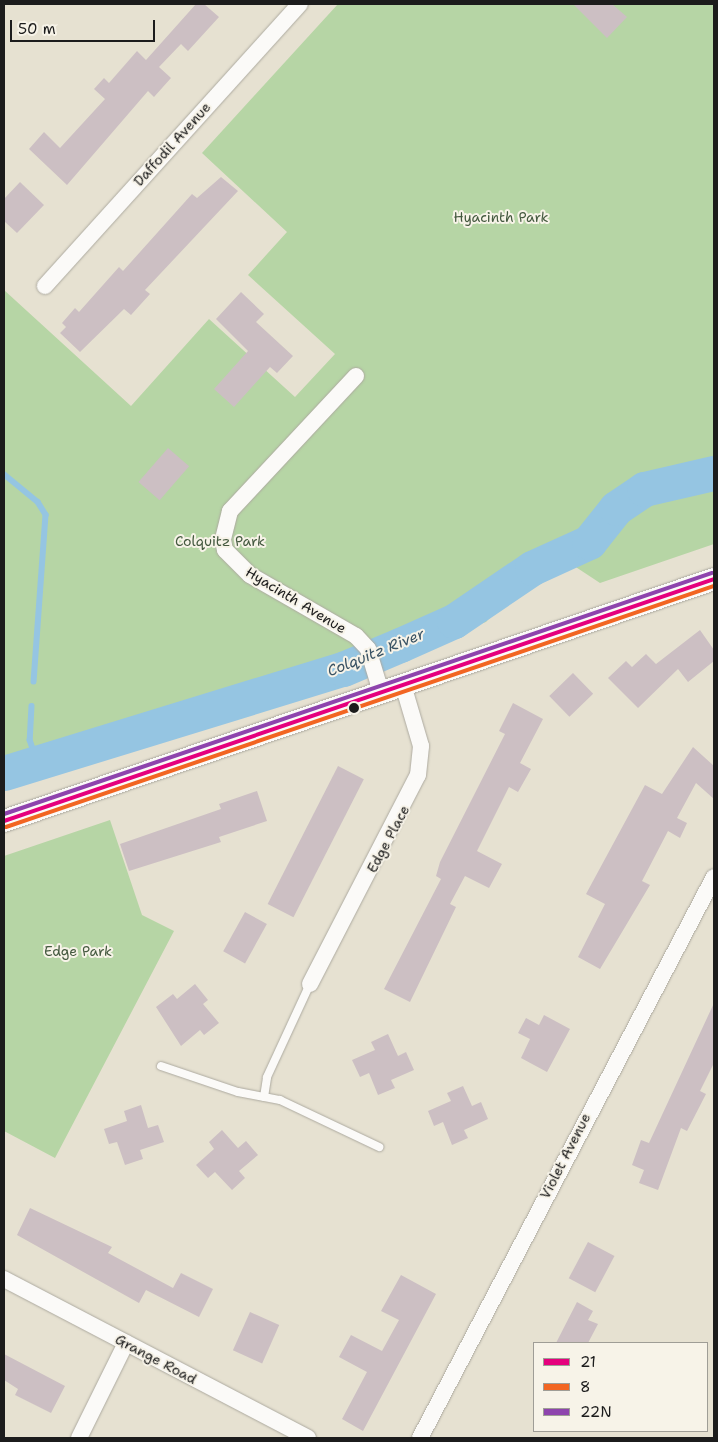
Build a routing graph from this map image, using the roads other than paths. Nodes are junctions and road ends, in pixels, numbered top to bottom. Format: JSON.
{"nodes":[{"id":1,"x":300,"y":4,"type":"edge"},
{"id":2,"x":45,"y":286,"type":"dead end"},
{"id":3,"x":356,"y":376,"type":"dead end"},
{"id":4,"x":714,"y":579,"type":"edge"},
{"id":5,"x":403,"y":685,"type":"junction"},
{"id":6,"x":381,"y":692,"type":"junction"},
{"id":7,"x":4,"y":821,"type":"edge"},
{"id":8,"x":714,"y":877,"type":"edge"},
{"id":9,"x":310,"y":984,"type":"joint"},
{"id":10,"x":161,"y":1066,"type":"dead end"},
{"id":11,"x":264,"y":1097,"type":"junction"},
{"id":12,"x":379,"y":1147,"type":"dead end"},
{"id":13,"x":4,"y":1279,"type":"edge"},
{"id":14,"x":126,"y":1343,"type":"junction"},
{"id":15,"x":79,"y":1438,"type":"edge"},
{"id":16,"x":308,"y":1438,"type":"edge"},
{"id":17,"x":420,"y":1438,"type":"edge"}],
"edges":[{"from":1,"to":2,"type":"street","name":"Daffodil Avenue"},
{"from":3,"to":6,"type":"street","name":"Hyacinth Avenue"},
{"from":4,"to":5,"type":"main road"},
{"from":5,"to":6,"type":"main road"},
{"from":5,"to":9,"type":"street","name":"Edge Place"},
{"from":6,"to":7,"type":"main road"},
{"from":8,"to":17,"type":"street","name":"Violet Avenue"},
{"from":9,"to":11,"type":"lane"},
{"from":10,"to":11,"type":"lane"},
{"from":11,"to":12,"type":"lane"},
{"from":13,"to":14,"type":"street","name":"Grange Road"},
{"from":14,"to":15,"type":"street"},
{"from":14,"to":16,"type":"street","name":"Grange Road"}]}
